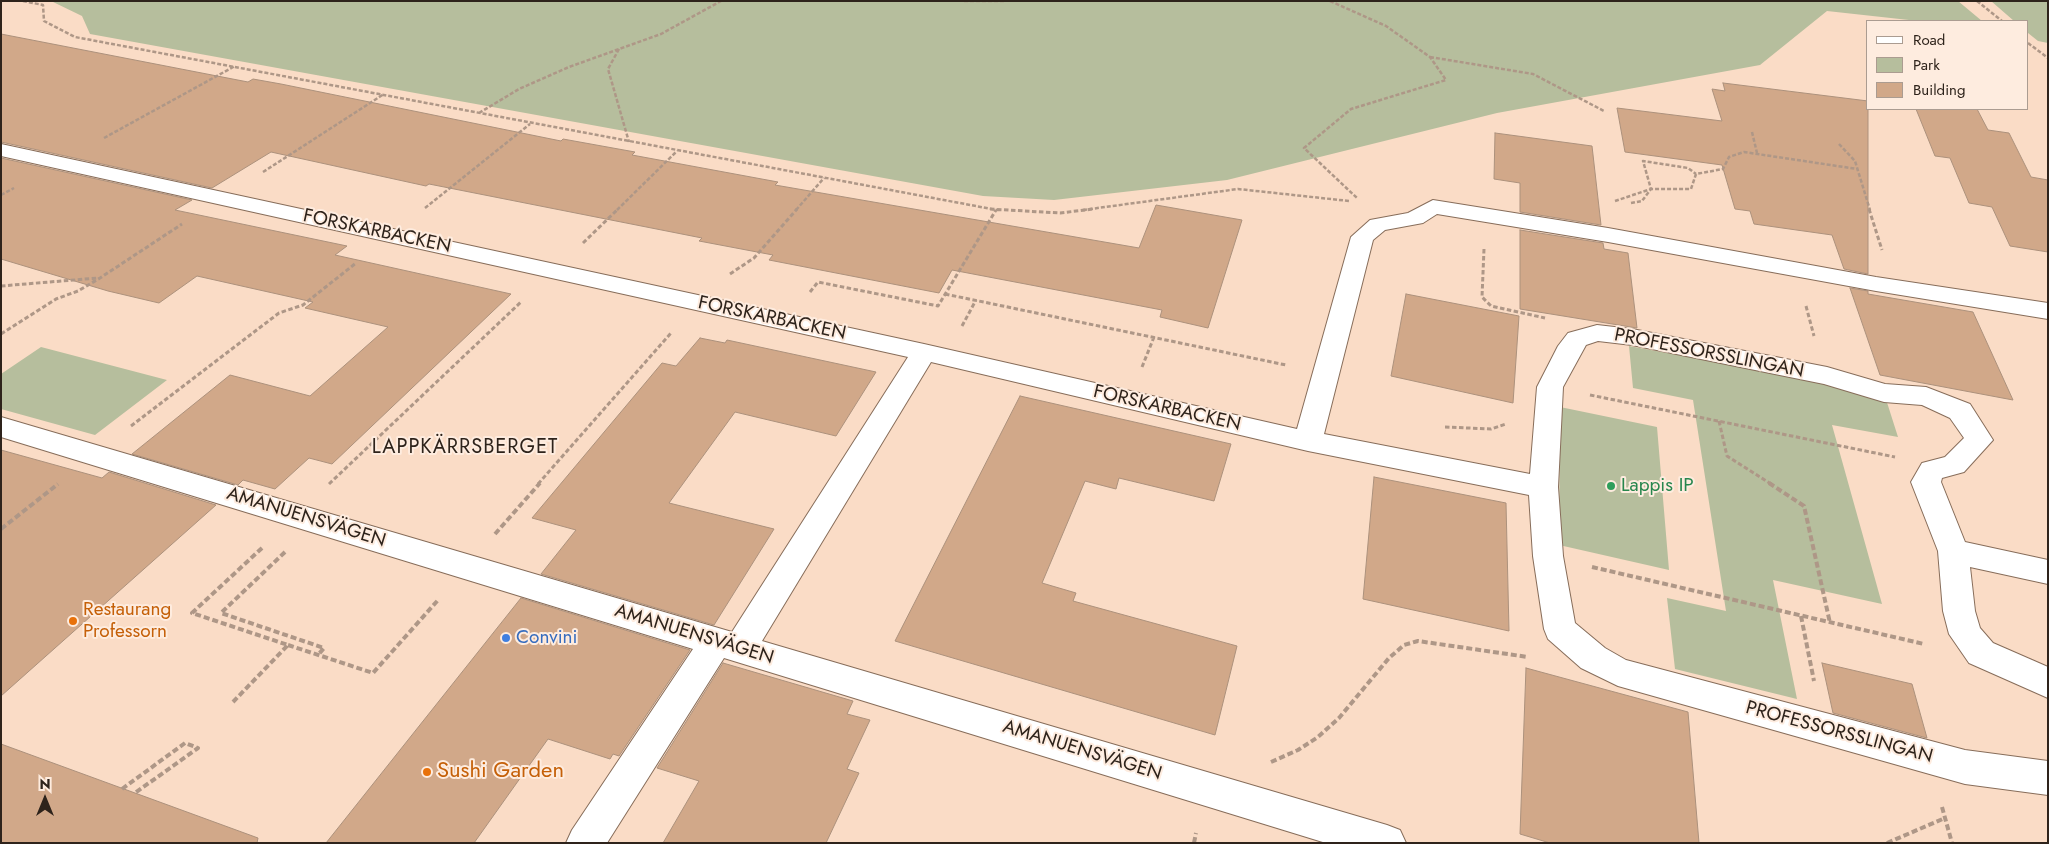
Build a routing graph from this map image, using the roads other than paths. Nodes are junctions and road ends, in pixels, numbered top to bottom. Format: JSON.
{"nodes":[{"id":1,"x":1,"y":150,"type":"edge"},
{"id":2,"x":2048,"y":311,"type":"edge"},
{"id":3,"x":924,"y":352,"type":"junction"},
{"id":4,"x":1,"y":427,"type":"edge"},
{"id":5,"x":1308,"y":442,"type":"junction"},
{"id":6,"x":1543,"y":488,"type":"junction"},
{"id":7,"x":1953,"y":551,"type":"junction"},
{"id":8,"x":2048,"y":572,"type":"edge"},
{"id":9,"x":729,"y":645,"type":"junction"},
{"id":10,"x":2048,"y":683,"type":"edge"},
{"id":11,"x":2048,"y":778,"type":"edge"},
{"id":12,"x":585,"y":843,"type":"edge"},
{"id":13,"x":1387,"y":843,"type":"edge"}],
"edges":[{"from":1,"to":3,"type":"street","name":"FORSKARBACKEN"},
{"from":2,"to":5,"type":"street"},
{"from":3,"to":5,"type":"street","name":"FORSKARBACKEN"},
{"from":3,"to":9,"type":"street"},
{"from":4,"to":9,"type":"street","name":"AMANUENSVÄGEN"},
{"from":5,"to":6,"type":"street","name":"FORSKARBACKEN"},
{"from":6,"to":7,"type":"street","name":"PROFESSORSSLINGAN"},
{"from":6,"to":11,"type":"street","name":"PROFESSORSSLINGAN"},
{"from":7,"to":8,"type":"street"},
{"from":7,"to":10,"type":"street","name":"PROFESSORSSLINGAN"},
{"from":9,"to":12,"type":"street"},
{"from":9,"to":13,"type":"street","name":"AMANUENSVÄGEN"}]}
